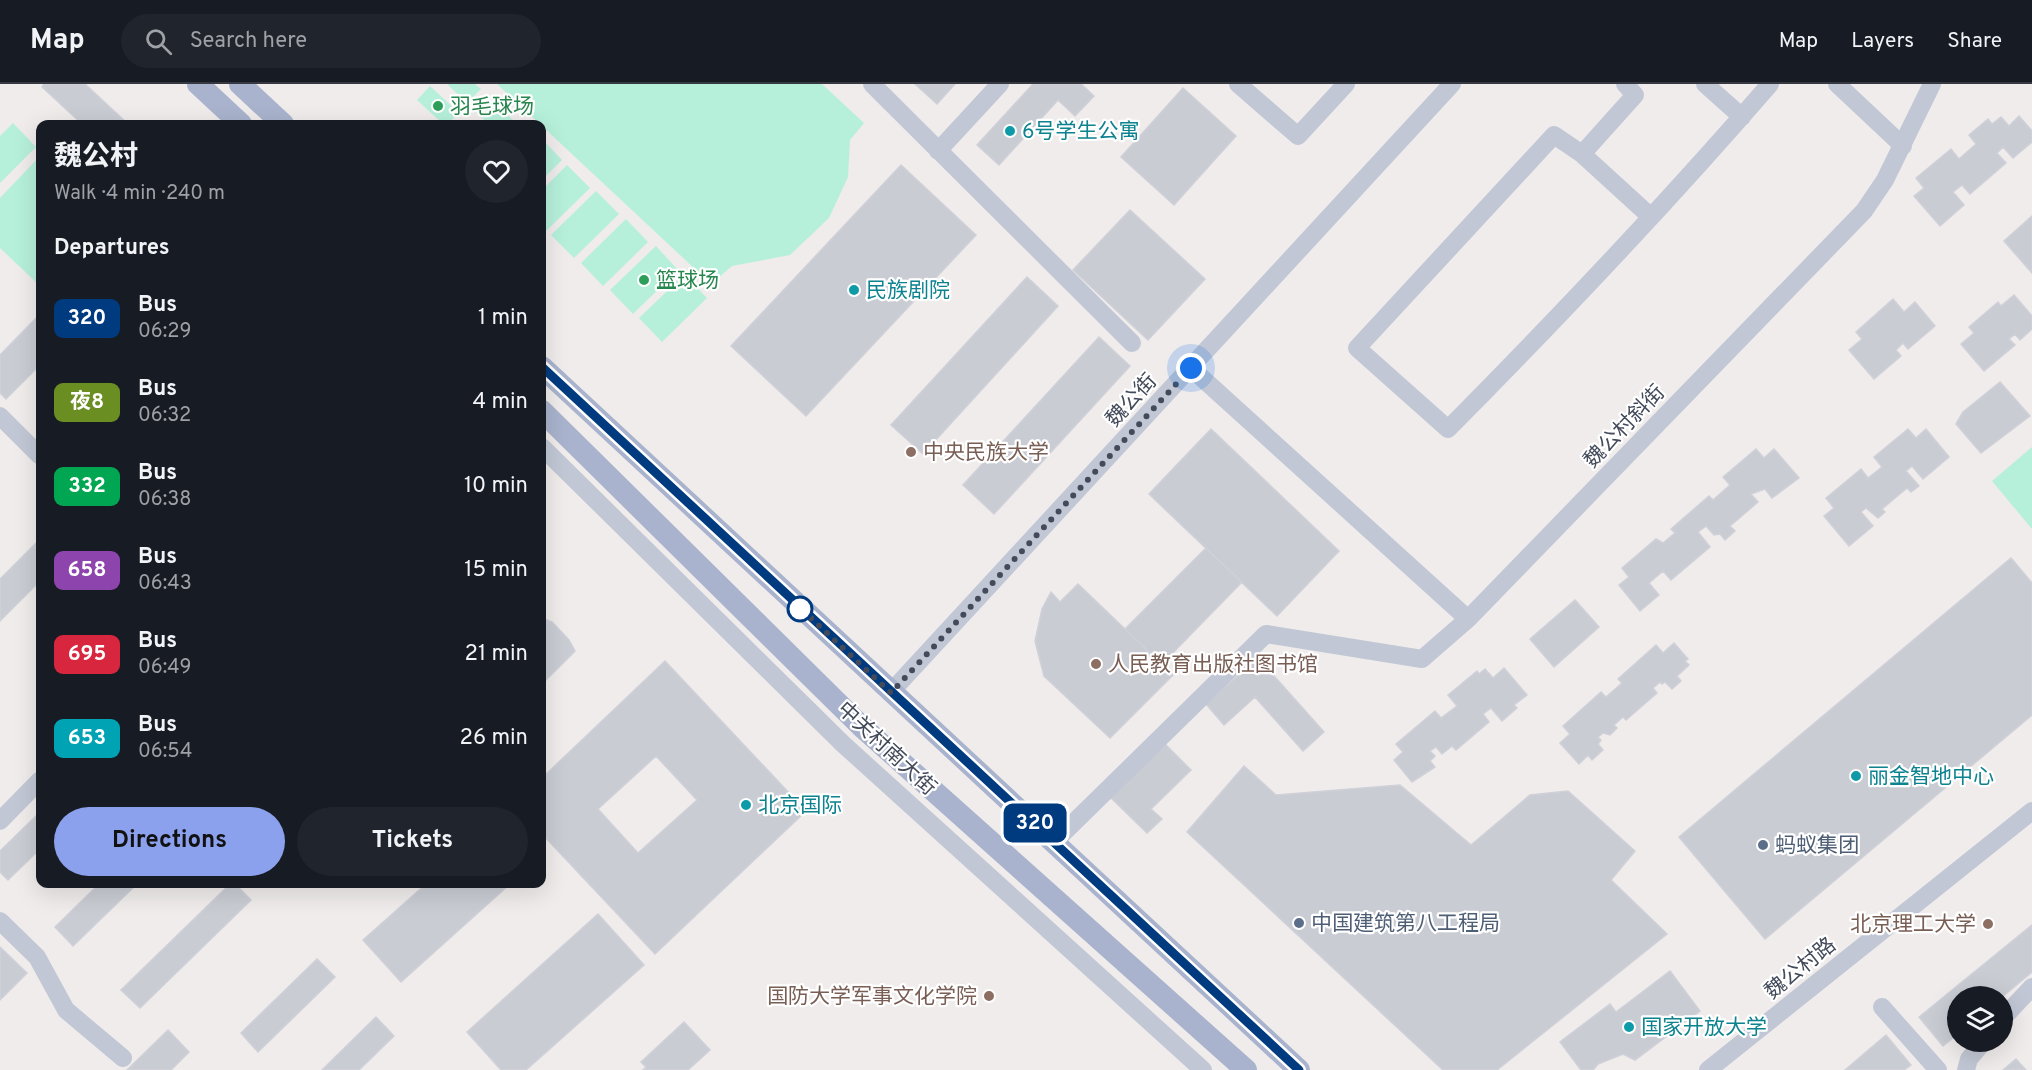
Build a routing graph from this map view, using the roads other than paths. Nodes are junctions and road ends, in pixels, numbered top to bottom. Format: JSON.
{"nodes":[{"id":1,"x":198,"y":84,"type":"edge"},
{"id":2,"x":240,"y":84,"type":"edge"},
{"id":3,"x":872,"y":84,"type":"edge"},
{"id":4,"x":1000,"y":84,"type":"edge"},
{"id":5,"x":1238,"y":84,"type":"edge"},
{"id":6,"x":1346,"y":84,"type":"edge"},
{"id":7,"x":1452,"y":84,"type":"edge"},
{"id":8,"x":1706,"y":84,"type":"edge"},
{"id":9,"x":1770,"y":84,"type":"edge"},
{"id":10,"x":1837,"y":84,"type":"edge"},
{"id":11,"x":1932,"y":84,"type":"edge"},
{"id":12,"x":1635,"y":88,"type":"edge"},
{"id":13,"x":1742,"y":117,"type":"junction"},
{"id":14,"x":237,"y":120,"type":"edge"},
{"id":15,"x":279,"y":120,"type":"edge"},
{"id":16,"x":1903,"y":146,"type":"junction"},
{"id":17,"x":938,"y":151,"type":"junction"},
{"id":18,"x":1582,"y":154,"type":"junction"},
{"id":19,"x":1651,"y":217,"type":"junction"},
{"id":20,"x":1132,"y":343,"type":"dead end"},
{"id":21,"x":1191,"y":368,"type":"junction"},
{"id":22,"x":546,"y":371,"type":"edge"},
{"id":23,"x":546,"y":415,"type":"edge"},
{"id":24,"x":0,"y":416,"type":"edge"},
{"id":25,"x":546,"y":451,"type":"edge"},
{"id":26,"x":36,"y":452,"type":"edge"},
{"id":27,"x":1468,"y":619,"type":"junction"},
{"id":28,"x":891,"y":693,"type":"junction"},
{"id":29,"x":36,"y":784,"type":"edge"},
{"id":30,"x":2032,"y":811,"type":"edge"},
{"id":31,"x":0,"y":821,"type":"edge"},
{"id":32,"x":1055,"y":841,"type":"junction"},
{"id":33,"x":0,"y":921,"type":"edge"},
{"id":34,"x":2032,"y":987,"type":"edge"},
{"id":35,"x":1882,"y":1007,"type":"dead end"},
{"id":36,"x":2013,"y":1007,"type":"edge"},
{"id":37,"x":1975,"y":1052,"type":"edge"},
{"id":38,"x":123,"y":1058,"type":"dead end"},
{"id":39,"x":1203,"y":1070,"type":"edge"},
{"id":40,"x":1246,"y":1070,"type":"edge"},
{"id":41,"x":1299,"y":1070,"type":"edge"},
{"id":42,"x":1708,"y":1070,"type":"edge"},
{"id":43,"x":1938,"y":1070,"type":"edge"},
{"id":44,"x":1966,"y":1070,"type":"edge"}],
"edges":[{"from":1,"to":14,"type":"main road"},
{"from":2,"to":15,"type":"main road"},
{"from":3,"to":17,"type":"street"},
{"from":4,"to":17,"type":"street"},
{"from":5,"to":6,"type":"street"},
{"from":7,"to":21,"type":"street","name":"魏公街"},
{"from":8,"to":13,"type":"street"},
{"from":9,"to":13,"type":"street"},
{"from":10,"to":16,"type":"street"},
{"from":11,"to":16,"type":"street","name":"魏公村斜街"},
{"from":12,"to":18,"type":"street"},
{"from":13,"to":19,"type":"street"},
{"from":16,"to":27,"type":"street","name":"魏公村斜街"},
{"from":17,"to":20,"type":"street"},
{"from":18,"to":19,"type":"street"},
{"from":18,"to":19,"type":"street"},
{"from":21,"to":27,"type":"street"},
{"from":21,"to":28,"type":"street","name":"魏公街"},
{"from":22,"to":28,"type":"main road","name":"中关村南大街"},
{"from":23,"to":40,"type":"main road","name":"中关村南大街"},
{"from":24,"to":26,"type":"street"},
{"from":25,"to":39,"type":"street","name":"中关村南大街"},
{"from":27,"to":32,"type":"street","name":"魏公村斜街"},
{"from":28,"to":32,"type":"main road","name":"中关村南大街"},
{"from":29,"to":31,"type":"street"},
{"from":30,"to":42,"type":"street","name":"魏公村路"},
{"from":32,"to":41,"type":"main road","name":"中关村南大街"},
{"from":33,"to":38,"type":"street"},
{"from":34,"to":36,"type":"street"},
{"from":35,"to":43,"type":"street"},
{"from":37,"to":44,"type":"street"}]}
